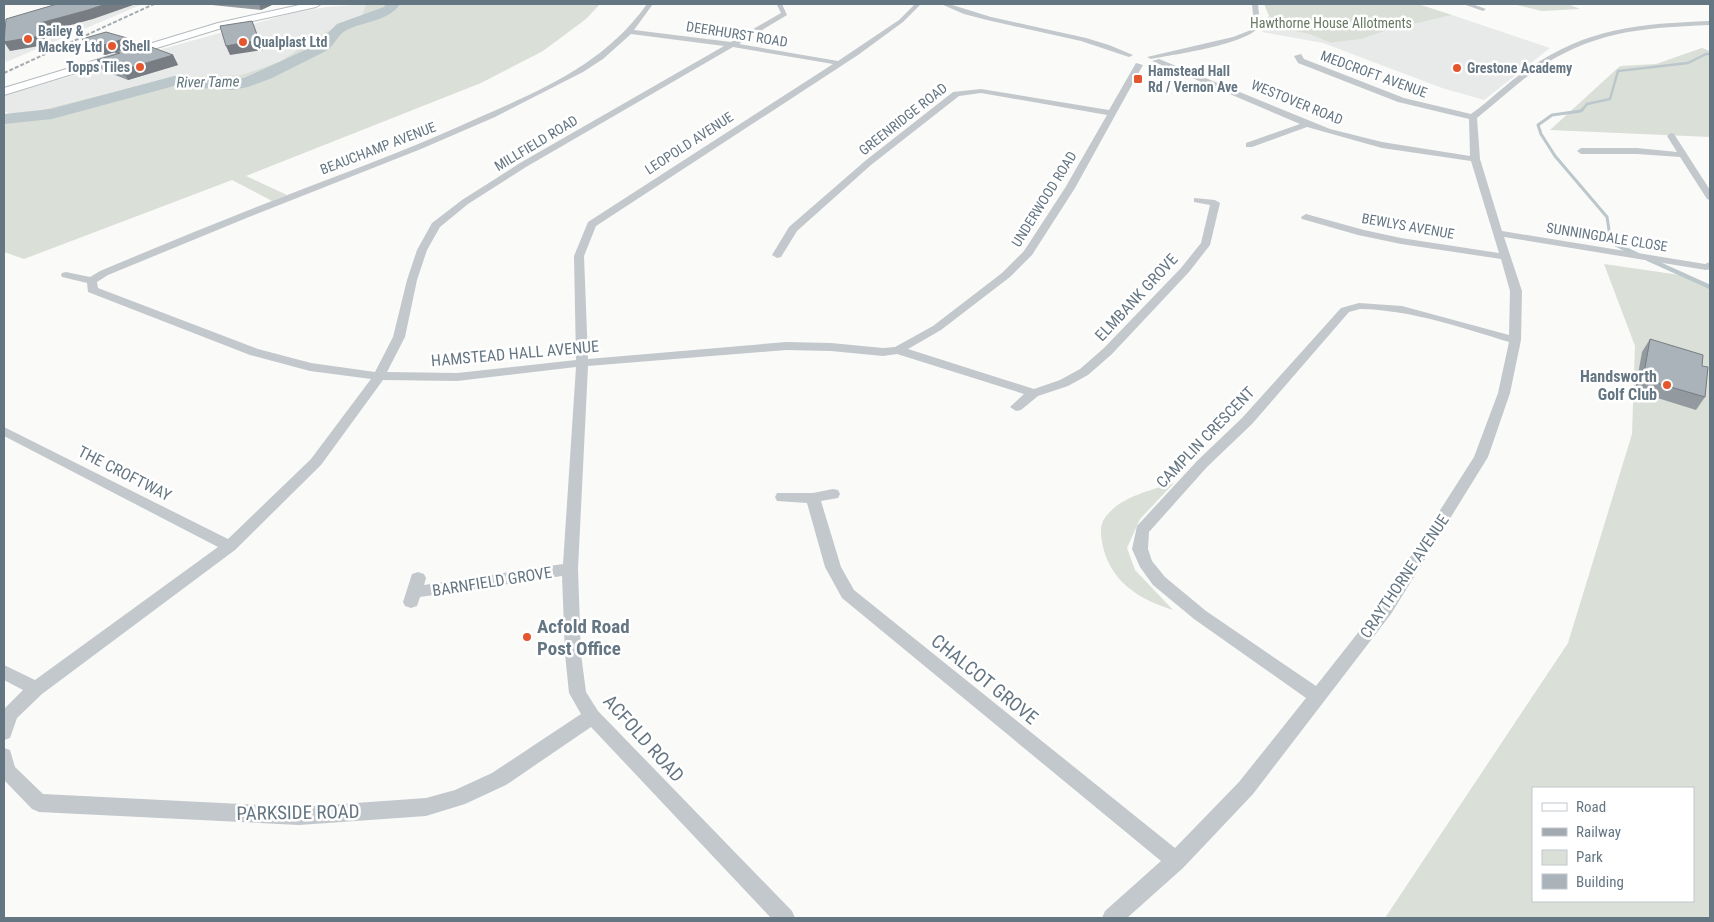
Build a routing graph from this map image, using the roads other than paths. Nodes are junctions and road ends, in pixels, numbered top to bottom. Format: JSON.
{"nodes":[{"id":1,"x":316,"y":4,"type":"edge"},
{"id":2,"x":650,"y":4,"type":"edge"},
{"id":3,"x":918,"y":4,"type":"edge"},
{"id":4,"x":926,"y":4,"type":"edge"},
{"id":5,"x":944,"y":4,"type":"edge"},
{"id":6,"x":1255,"y":4,"type":"edge"},
{"id":7,"x":1466,"y":4,"type":"edge"},
{"id":8,"x":1492,"y":4,"type":"edge"},
{"id":9,"x":780,"y":5,"type":"edge"},
{"id":10,"x":1708,"y":24,"type":"edge"},
{"id":11,"x":630,"y":32,"type":"junction"},
{"id":12,"x":735,"y":44,"type":"junction"},
{"id":13,"x":1298,"y":56,"type":"dead end"},
{"id":14,"x":1154,"y":59,"type":"junction"},
{"id":15,"x":1137,"y":61,"type":"junction"},
{"id":16,"x":839,"y":63,"type":"junction"},
{"id":17,"x":1171,"y":68,"type":"junction"},
{"id":18,"x":4,"y":92,"type":"edge"},
{"id":19,"x":1111,"y":113,"type":"junction"},
{"id":20,"x":1473,"y":117,"type":"junction"},
{"id":21,"x":1307,"y":124,"type":"junction"},
{"id":22,"x":1670,"y":136,"type":"dead end"},
{"id":23,"x":1249,"y":145,"type":"dead end"},
{"id":24,"x":1580,"y":151,"type":"dead end"},
{"id":25,"x":1684,"y":155,"type":"junction"},
{"id":26,"x":1475,"y":159,"type":"junction"},
{"id":27,"x":1710,"y":197,"type":"edge"},
{"id":28,"x":1198,"y":200,"type":"dead end"},
{"id":29,"x":1316,"y":210,"type":"dead end"},
{"id":30,"x":1498,"y":233,"type":"junction"},
{"id":31,"x":777,"y":255,"type":"dead end"},
{"id":32,"x":1506,"y":256,"type":"junction"},
{"id":33,"x":1710,"y":265,"type":"edge"},
{"id":34,"x":66,"y":275,"type":"dead end"},
{"id":35,"x":92,"y":281,"type":"junction"},
{"id":36,"x":1515,"y":340,"type":"junction"},
{"id":37,"x":898,"y":350,"type":"junction"},
{"id":38,"x":582,"y":363,"type":"junction"},
{"id":39,"x":379,"y":376,"type":"junction"},
{"id":40,"x":1034,"y":393,"type":"junction"},
{"id":41,"x":1016,"y":407,"type":"dead end"},
{"id":42,"x":4,"y":430,"type":"edge"},
{"id":43,"x":833,"y":494,"type":"dead end"},
{"id":44,"x":782,"y":497,"type":"dead end"},
{"id":45,"x":813,"y":498,"type":"junction"},
{"id":46,"x":230,"y":546,"type":"junction"},
{"id":47,"x":570,"y":569,"type":"junction"},
{"id":48,"x":415,"y":591,"type":"dead end"},
{"id":49,"x":4,"y":672,"type":"edge"},
{"id":50,"x":36,"y":689,"type":"junction"},
{"id":51,"x":1318,"y":697,"type":"junction"},
{"id":52,"x":592,"y":716,"type":"junction"},
{"id":53,"x":4,"y":732,"type":"edge"},
{"id":54,"x":4,"y":756,"type":"edge"},
{"id":55,"x":1176,"y":861,"type":"junction"},
{"id":56,"x":785,"y":918,"type":"edge"},
{"id":57,"x":1112,"y":918,"type":"edge"}],
"edges":[{"from":1,"to":18,"type":"main road"},
{"from":2,"to":11,"type":"street","name":"BEAUCHAMP AVENUE"},
{"from":3,"to":4,"type":"street","name":"LEOPOLD AVENUE"},
{"from":3,"to":16,"type":"street","name":"LEOPOLD AVENUE"},
{"from":5,"to":15,"type":"street"},
{"from":6,"to":14,"type":"street"},
{"from":7,"to":8,"type":"street"},
{"from":9,"to":12,"type":"street","name":"MILLFIELD ROAD"},
{"from":10,"to":20,"type":"street"},
{"from":11,"to":12,"type":"street","name":"DEERHURST ROAD"},
{"from":11,"to":35,"type":"street","name":"BEAUCHAMP AVENUE"},
{"from":12,"to":16,"type":"street","name":"DEERHURST ROAD"},
{"from":12,"to":39,"type":"street","name":"MILLFIELD ROAD"},
{"from":13,"to":20,"type":"street","name":"MEDCROFT AVENUE"},
{"from":14,"to":15,"type":"street"},
{"from":14,"to":15,"type":"street"},
{"from":14,"to":17,"type":"street","name":"WESTOVER ROAD"},
{"from":15,"to":17,"type":"street","name":"WESTOVER ROAD"},
{"from":15,"to":19,"type":"street","name":"UNDERWOOD ROAD"},
{"from":16,"to":38,"type":"street","name":"LEOPOLD AVENUE"},
{"from":17,"to":21,"type":"street","name":"WESTOVER ROAD"},
{"from":19,"to":31,"type":"street","name":"GREENRIDGE ROAD"},
{"from":19,"to":37,"type":"street","name":"UNDERWOOD ROAD"},
{"from":20,"to":26,"type":"street","name":"CRAYTHORNE AVENUE"},
{"from":21,"to":23,"type":"street"},
{"from":21,"to":26,"type":"street","name":"WESTOVER ROAD"},
{"from":22,"to":25,"type":"street"},
{"from":24,"to":25,"type":"street"},
{"from":25,"to":27,"type":"street"},
{"from":26,"to":30,"type":"street","name":"CRAYTHORNE AVENUE"},
{"from":28,"to":40,"type":"street","name":"ELMBANK GROVE"},
{"from":29,"to":32,"type":"street","name":"BEWLYS AVENUE"},
{"from":30,"to":32,"type":"street","name":"CRAYTHORNE AVENUE"},
{"from":30,"to":33,"type":"street","name":"SUNNINGDALE CLOSE"},
{"from":32,"to":36,"type":"street","name":"CRAYTHORNE AVENUE"},
{"from":34,"to":35,"type":"street"},
{"from":35,"to":39,"type":"street","name":"HAMSTEAD HALL AVENUE"},
{"from":36,"to":51,"type":"street","name":"CRAYTHORNE AVENUE"},
{"from":36,"to":51,"type":"street","name":"CAMPLIN CRESCENT"},
{"from":37,"to":38,"type":"street","name":"HAMSTEAD HALL AVENUE"},
{"from":37,"to":40,"type":"street"},
{"from":38,"to":39,"type":"street","name":"HAMSTEAD HALL AVENUE"},
{"from":38,"to":47,"type":"street","name":"ACFOLD ROAD"},
{"from":39,"to":46,"type":"street"},
{"from":40,"to":41,"type":"street","name":"ELMBANK GROVE"},
{"from":42,"to":46,"type":"street","name":"THE CROFTWAY"},
{"from":43,"to":45,"type":"street"},
{"from":44,"to":45,"type":"street"},
{"from":45,"to":55,"type":"street","name":"CHALCOT GROVE"},
{"from":46,"to":50,"type":"street"},
{"from":47,"to":48,"type":"street","name":"BARNFIELD GROVE"},
{"from":47,"to":52,"type":"street","name":"ACFOLD ROAD"},
{"from":49,"to":50,"type":"street"},
{"from":50,"to":53,"type":"street"},
{"from":51,"to":55,"type":"street","name":"CRAYTHORNE AVENUE"},
{"from":52,"to":54,"type":"street","name":"PARKSIDE ROAD"},
{"from":52,"to":56,"type":"street","name":"ACFOLD ROAD"},
{"from":55,"to":57,"type":"street","name":"CRAYTHORNE AVENUE"}]}
